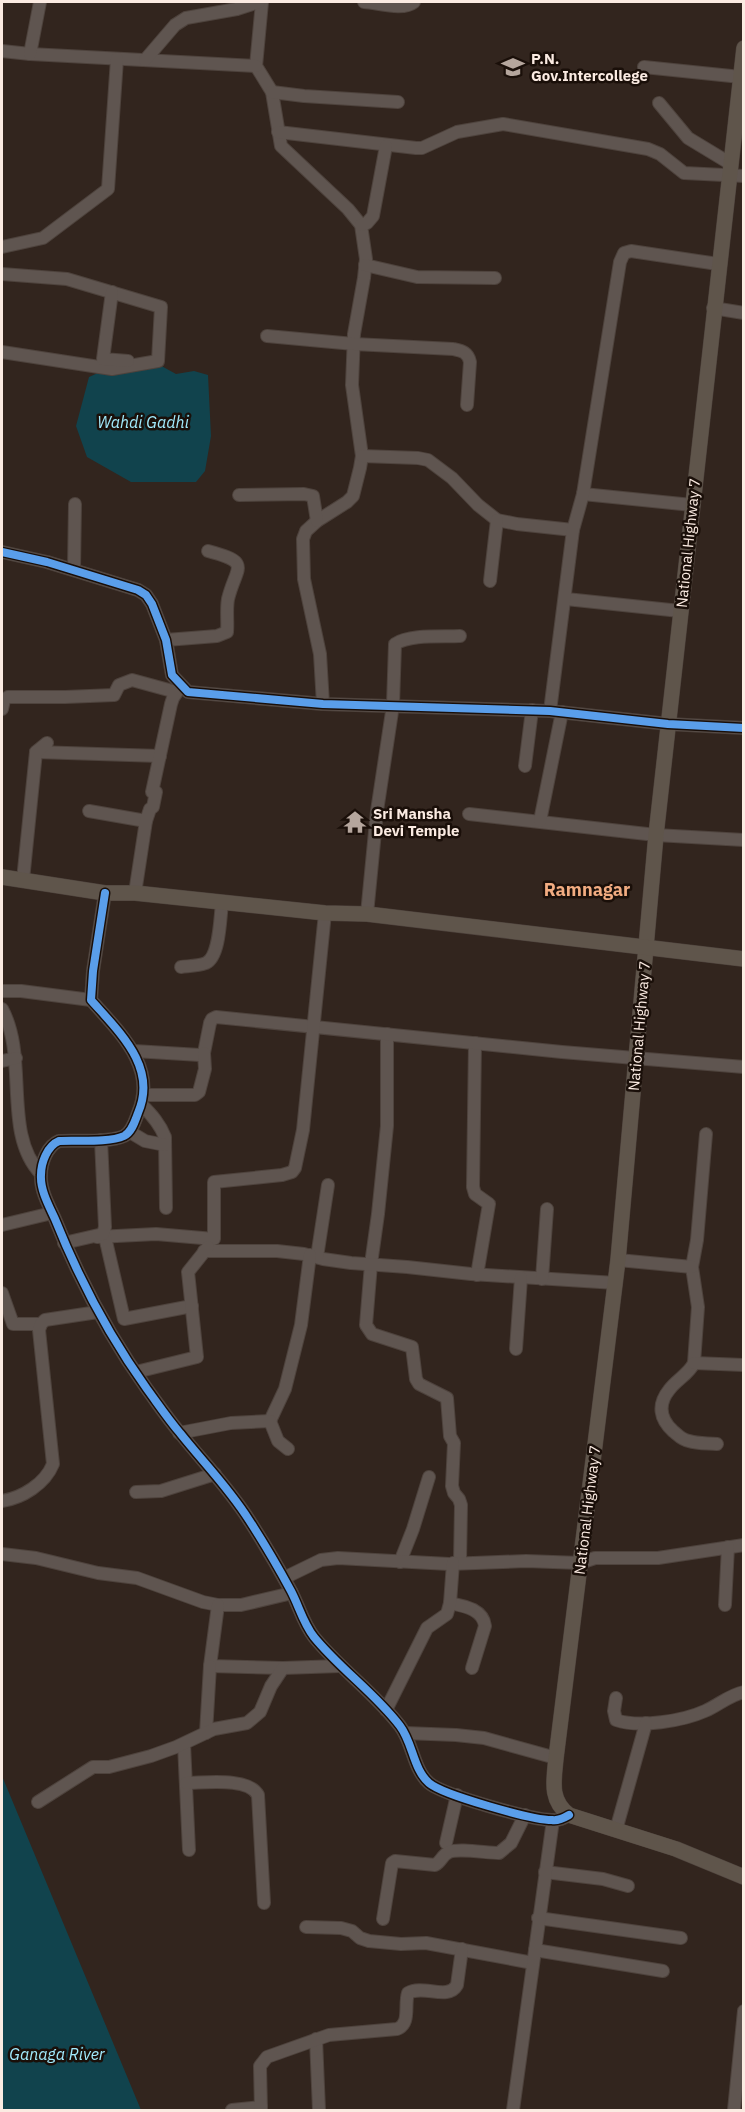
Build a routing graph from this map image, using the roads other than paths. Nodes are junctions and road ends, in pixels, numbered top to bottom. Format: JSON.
{"nodes":[{"id":1,"x":40,"y":2,"type":"edge"},
{"id":2,"x":261,"y":2,"type":"edge"},
{"id":3,"x":364,"y":2,"type":"edge"},
{"id":4,"x":414,"y":2,"type":"edge"},
{"id":5,"x":744,"y":48,"type":"edge"},
{"id":6,"x":2,"y":51,"type":"edge"},
{"id":7,"x":30,"y":54,"type":"junction"},
{"id":8,"x":117,"y":59,"type":"junction"},
{"id":9,"x":144,"y":60,"type":"junction"},
{"id":10,"x":256,"y":66,"type":"junction"},
{"id":11,"x":644,"y":67,"type":"dead end"},
{"id":12,"x":741,"y":77,"type":"junction"},
{"id":13,"x":272,"y":92,"type":"junction"},
{"id":14,"x":398,"y":102,"type":"dead end"},
{"id":15,"x":659,"y":103,"type":"dead end"},
{"id":16,"x":278,"y":132,"type":"junction"},
{"id":17,"x":387,"y":146,"type":"junction"},
{"id":18,"x":735,"y":171,"type":"edge"},
{"id":19,"x":361,"y":225,"type":"junction"},
{"id":20,"x":2,"y":247,"type":"edge"},
{"id":21,"x":718,"y":264,"type":"junction"},
{"id":22,"x":365,"y":265,"type":"junction"},
{"id":23,"x":2,"y":274,"type":"edge"},
{"id":24,"x":495,"y":278,"type":"dead end"},
{"id":25,"x":112,"y":292,"type":"junction"},
{"id":26,"x":713,"y":308,"type":"junction"},
{"id":27,"x":744,"y":313,"type":"edge"},
{"id":28,"x":267,"y":336,"type":"dead end"},
{"id":29,"x":354,"y":344,"type":"junction"},
{"id":30,"x":2,"y":352,"type":"edge"},
{"id":31,"x":145,"y":363,"type":"junction"},
{"id":32,"x":467,"y":405,"type":"dead end"},
{"id":33,"x":362,"y":456,"type":"junction"},
{"id":34,"x":583,"y":494,"type":"junction"},
{"id":35,"x":239,"y":495,"type":"dead end"},
{"id":36,"x":75,"y":504,"type":"dead end"},
{"id":37,"x":692,"y":505,"type":"junction"},
{"id":38,"x":497,"y":520,"type":"junction"},
{"id":39,"x":317,"y":521,"type":"junction"},
{"id":40,"x":573,"y":530,"type":"junction"},
{"id":41,"x":2,"y":552,"type":"edge"},
{"id":42,"x":208,"y":552,"type":"dead end"},
{"id":43,"x":74,"y":570,"type":"junction"},
{"id":44,"x":490,"y":581,"type":"dead end"},
{"id":45,"x":566,"y":599,"type":"junction"},
{"id":46,"x":680,"y":611,"type":"junction"},
{"id":47,"x":460,"y":636,"type":"dead end"},
{"id":48,"x":166,"y":640,"type":"junction"},
{"id":49,"x":179,"y":689,"type":"junction"},
{"id":50,"x":323,"y":704,"type":"junction"},
{"id":51,"x":393,"y":705,"type":"junction"},
{"id":52,"x":2,"y":709,"type":"edge"},
{"id":53,"x":532,"y":710,"type":"junction"},
{"id":54,"x":556,"y":711,"type":"junction"},
{"id":55,"x":668,"y":724,"type":"junction"},
{"id":56,"x":744,"y":728,"type":"edge"},
{"id":57,"x":47,"y":743,"type":"dead end"},
{"id":58,"x":36,"y":752,"type":"junction"},
{"id":59,"x":160,"y":756,"type":"junction"},
{"id":60,"x":525,"y":766,"type":"dead end"},
{"id":61,"x":89,"y":811,"type":"dead end"},
{"id":62,"x":469,"y":814,"type":"dead end"},
{"id":63,"x":146,"y":821,"type":"junction"},
{"id":64,"x":540,"y":821,"type":"junction"},
{"id":65,"x":656,"y":835,"type":"junction"},
{"id":66,"x":744,"y":840,"type":"edge"},
{"id":67,"x":2,"y":877,"type":"edge"},
{"id":68,"x":23,"y":880,"type":"junction"},
{"id":69,"x":105,"y":893,"type":"junction"},
{"id":70,"x":135,"y":893,"type":"junction"},
{"id":71,"x":222,"y":903,"type":"junction"},
{"id":72,"x":325,"y":913,"type":"junction"},
{"id":73,"x":367,"y":914,"type":"junction"},
{"id":74,"x":645,"y":946,"type":"junction"},
{"id":75,"x":744,"y":959,"type":"edge"},
{"id":76,"x":181,"y":967,"type":"dead end"},
{"id":77,"x":2,"y":992,"type":"edge"},
{"id":78,"x":91,"y":1000,"type":"junction"},
{"id":79,"x":2,"y":1009,"type":"edge"},
{"id":80,"x":313,"y":1026,"type":"junction"},
{"id":81,"x":387,"y":1034,"type":"junction"},
{"id":82,"x":474,"y":1043,"type":"junction"},
{"id":83,"x":134,"y":1051,"type":"junction"},
{"id":84,"x":204,"y":1053,"type":"junction"},
{"id":85,"x":16,"y":1058,"type":"junction"},
{"id":86,"x":636,"y":1058,"type":"junction"},
{"id":87,"x":2,"y":1061,"type":"edge"},
{"id":88,"x":744,"y":1067,"type":"edge"},
{"id":89,"x":143,"y":1100,"type":"junction"},
{"id":90,"x":130,"y":1132,"type":"junction"},
{"id":91,"x":706,"y":1134,"type":"dead end"},
{"id":92,"x":101,"y":1140,"type":"junction"},
{"id":93,"x":165,"y":1144,"type":"junction"},
{"id":94,"x":40,"y":1174,"type":"junction"},
{"id":95,"x":328,"y":1185,"type":"dead end"},
{"id":96,"x":166,"y":1208,"type":"dead end"},
{"id":97,"x":547,"y":1209,"type":"dead end"},
{"id":98,"x":52,"y":1213,"type":"junction"},
{"id":99,"x":2,"y":1225,"type":"edge"},
{"id":100,"x":101,"y":1237,"type":"junction"},
{"id":101,"x":214,"y":1239,"type":"junction"},
{"id":102,"x":64,"y":1243,"type":"junction"},
{"id":103,"x":204,"y":1251,"type":"junction"},
{"id":104,"x":313,"y":1256,"type":"junction"},
{"id":105,"x":618,"y":1260,"type":"junction"},
{"id":106,"x":370,"y":1264,"type":"junction"},
{"id":107,"x":692,"y":1267,"type":"junction"},
{"id":108,"x":477,"y":1275,"type":"junction"},
{"id":109,"x":521,"y":1278,"type":"junction"},
{"id":110,"x":542,"y":1279,"type":"junction"},
{"id":111,"x":616,"y":1283,"type":"junction"},
{"id":112,"x":2,"y":1293,"type":"edge"},
{"id":113,"x":192,"y":1306,"type":"junction"},
{"id":114,"x":98,"y":1312,"type":"junction"},
{"id":115,"x":41,"y":1324,"type":"junction"},
{"id":116,"x":516,"y":1349,"type":"dead end"},
{"id":117,"x":694,"y":1363,"type":"junction"},
{"id":118,"x":744,"y":1365,"type":"edge"},
{"id":119,"x":136,"y":1372,"type":"junction"},
{"id":120,"x":270,"y":1422,"type":"junction"},
{"id":121,"x":179,"y":1432,"type":"junction"},
{"id":122,"x":717,"y":1444,"type":"dead end"},
{"id":123,"x":288,"y":1449,"type":"dead end"},
{"id":124,"x":215,"y":1474,"type":"junction"},
{"id":125,"x":429,"y":1477,"type":"dead end"},
{"id":126,"x":136,"y":1492,"type":"dead end"},
{"id":127,"x":2,"y":1501,"type":"edge"},
{"id":128,"x":744,"y":1545,"type":"edge"},
{"id":129,"x":728,"y":1547,"type":"junction"},
{"id":130,"x":2,"y":1554,"type":"edge"},
{"id":131,"x":400,"y":1562,"type":"junction"},
{"id":132,"x":457,"y":1563,"type":"junction"},
{"id":133,"x":580,"y":1563,"type":"junction"},
{"id":134,"x":284,"y":1578,"type":"junction"},
{"id":135,"x":292,"y":1593,"type":"junction"},
{"id":136,"x":450,"y":1603,"type":"junction"},
{"id":137,"x":218,"y":1605,"type":"junction"},
{"id":138,"x":725,"y":1605,"type":"dead end"},
{"id":139,"x":210,"y":1666,"type":"junction"},
{"id":140,"x":339,"y":1666,"type":"junction"},
{"id":141,"x":283,"y":1668,"type":"junction"},
{"id":142,"x":472,"y":1668,"type":"dead end"},
{"id":143,"x":744,"y":1692,"type":"edge"},
{"id":144,"x":616,"y":1698,"type":"dead end"},
{"id":145,"x":386,"y":1710,"type":"junction"},
{"id":146,"x":646,"y":1723,"type":"junction"},
{"id":147,"x":206,"y":1733,"type":"junction"},
{"id":148,"x":405,"y":1733,"type":"junction"},
{"id":149,"x":184,"y":1744,"type":"junction"},
{"id":150,"x":556,"y":1758,"type":"junction"},
{"id":151,"x":186,"y":1783,"type":"junction"},
{"id":152,"x":457,"y":1795,"type":"junction"},
{"id":153,"x":38,"y":1802,"type":"dead end"},
{"id":154,"x":525,"y":1815,"type":"junction"},
{"id":155,"x":569,"y":1815,"type":"junction"},
{"id":156,"x":553,"y":1820,"type":"junction"},
{"id":157,"x":616,"y":1830,"type":"junction"},
{"id":158,"x":446,"y":1843,"type":"dead end"},
{"id":159,"x":189,"y":1850,"type":"dead end"},
{"id":160,"x":545,"y":1872,"type":"junction"},
{"id":161,"x":744,"y":1877,"type":"edge"},
{"id":162,"x":628,"y":1886,"type":"dead end"},
{"id":163,"x":264,"y":1904,"type":"dead end"},
{"id":164,"x":538,"y":1918,"type":"junction"},
{"id":165,"x":383,"y":1919,"type":"dead end"},
{"id":166,"x":306,"y":1927,"type":"dead end"},
{"id":167,"x":681,"y":1938,"type":"dead end"},
{"id":168,"x":462,"y":1949,"type":"junction"},
{"id":169,"x":535,"y":1950,"type":"junction"},
{"id":170,"x":533,"y":1963,"type":"junction"},
{"id":171,"x":663,"y":1971,"type":"dead end"},
{"id":172,"x":744,"y":2011,"type":"edge"},
{"id":173,"x":316,"y":2039,"type":"junction"},
{"id":174,"x":261,"y":2109,"type":"edge"},
{"id":175,"x":232,"y":2110,"type":"edge"},
{"id":176,"x":319,"y":2110,"type":"edge"},
{"id":177,"x":513,"y":2110,"type":"edge"},
{"id":178,"x":734,"y":2110,"type":"edge"}],
"edges":[{"from":1,"to":7,"type":"street"},
{"from":2,"to":9,"type":"street"},
{"from":2,"to":10,"type":"street"},
{"from":3,"to":4,"type":"street"},
{"from":5,"to":12,"type":"main road","name":"National Highway 7"},
{"from":6,"to":7,"type":"street"},
{"from":7,"to":8,"type":"street"},
{"from":8,"to":9,"type":"street"},
{"from":8,"to":20,"type":"street"},
{"from":9,"to":10,"type":"street"},
{"from":10,"to":13,"type":"street"},
{"from":11,"to":12,"type":"street"},
{"from":12,"to":18,"type":"main road","name":"National Highway 7"},
{"from":13,"to":14,"type":"street"},
{"from":13,"to":16,"type":"street"},
{"from":15,"to":18,"type":"street"},
{"from":16,"to":17,"type":"street"},
{"from":16,"to":19,"type":"street"},
{"from":17,"to":18,"type":"street"},
{"from":17,"to":19,"type":"street"},
{"from":18,"to":21,"type":"main road","name":"National Highway 7"},
{"from":19,"to":22,"type":"street"},
{"from":21,"to":26,"type":"main road","name":"National Highway 7"},
{"from":21,"to":34,"type":"street"},
{"from":22,"to":24,"type":"street"},
{"from":22,"to":29,"type":"street"},
{"from":23,"to":25,"type":"street"},
{"from":25,"to":31,"type":"street"},
{"from":25,"to":31,"type":"street"},
{"from":26,"to":27,"type":"street"},
{"from":26,"to":37,"type":"main road","name":"National Highway 7"},
{"from":28,"to":29,"type":"street"},
{"from":29,"to":32,"type":"street"},
{"from":29,"to":33,"type":"street"},
{"from":30,"to":31,"type":"street"},
{"from":33,"to":38,"type":"street"},
{"from":33,"to":39,"type":"street"},
{"from":34,"to":37,"type":"street"},
{"from":34,"to":40,"type":"street"},
{"from":35,"to":39,"type":"street"},
{"from":36,"to":43,"type":"street"},
{"from":37,"to":46,"type":"main road","name":"National Highway 7"},
{"from":38,"to":40,"type":"street"},
{"from":38,"to":44,"type":"street"},
{"from":39,"to":50,"type":"street"},
{"from":40,"to":45,"type":"street"},
{"from":41,"to":43,"type":"street"},
{"from":42,"to":48,"type":"street"},
{"from":43,"to":48,"type":"street"},
{"from":45,"to":46,"type":"street"},
{"from":45,"to":54,"type":"street"},
{"from":46,"to":55,"type":"main road","name":"National Highway 7"},
{"from":47,"to":51,"type":"street"},
{"from":48,"to":49,"type":"street"},
{"from":49,"to":50,"type":"street"},
{"from":49,"to":52,"type":"street"},
{"from":49,"to":59,"type":"street"},
{"from":50,"to":51,"type":"street"},
{"from":51,"to":53,"type":"street"},
{"from":51,"to":73,"type":"street"},
{"from":53,"to":54,"type":"street"},
{"from":53,"to":60,"type":"street"},
{"from":54,"to":55,"type":"street"},
{"from":54,"to":64,"type":"street"},
{"from":55,"to":56,"type":"street"},
{"from":55,"to":65,"type":"main road","name":"National Highway 7"},
{"from":57,"to":58,"type":"street"},
{"from":58,"to":59,"type":"street"},
{"from":58,"to":68,"type":"street"},
{"from":59,"to":63,"type":"street"},
{"from":61,"to":63,"type":"street"},
{"from":62,"to":64,"type":"street"},
{"from":63,"to":70,"type":"street"},
{"from":64,"to":65,"type":"street"},
{"from":65,"to":66,"type":"street"},
{"from":65,"to":74,"type":"main road","name":"National Highway 7"},
{"from":67,"to":68,"type":"main road"},
{"from":68,"to":69,"type":"main road"},
{"from":69,"to":70,"type":"main road"},
{"from":69,"to":78,"type":"street"},
{"from":70,"to":71,"type":"main road"},
{"from":71,"to":72,"type":"main road"},
{"from":71,"to":76,"type":"street"},
{"from":72,"to":73,"type":"main road"},
{"from":72,"to":80,"type":"street"},
{"from":73,"to":74,"type":"main road"},
{"from":74,"to":75,"type":"main road"},
{"from":74,"to":86,"type":"main road","name":"National Highway 7"},
{"from":77,"to":78,"type":"street"},
{"from":78,"to":83,"type":"street"},
{"from":79,"to":85,"type":"street"},
{"from":80,"to":81,"type":"street"},
{"from":80,"to":84,"type":"street"},
{"from":80,"to":101,"type":"street"},
{"from":81,"to":82,"type":"street"},
{"from":81,"to":106,"type":"street"},
{"from":82,"to":86,"type":"street"},
{"from":82,"to":108,"type":"street"},
{"from":83,"to":84,"type":"street"},
{"from":83,"to":89,"type":"street"},
{"from":84,"to":89,"type":"street"},
{"from":85,"to":87,"type":"street"},
{"from":85,"to":94,"type":"street"},
{"from":86,"to":88,"type":"street"},
{"from":86,"to":105,"type":"main road","name":"National Highway 7"},
{"from":89,"to":90,"type":"street"},
{"from":89,"to":93,"type":"street"},
{"from":90,"to":92,"type":"street"},
{"from":90,"to":93,"type":"street"},
{"from":91,"to":107,"type":"street"},
{"from":92,"to":94,"type":"street"},
{"from":92,"to":100,"type":"street"},
{"from":93,"to":96,"type":"street"},
{"from":94,"to":98,"type":"street"},
{"from":95,"to":104,"type":"street"},
{"from":97,"to":110,"type":"street"},
{"from":98,"to":99,"type":"street"},
{"from":98,"to":102,"type":"street"},
{"from":100,"to":101,"type":"street"},
{"from":100,"to":102,"type":"street"},
{"from":100,"to":113,"type":"street"},
{"from":101,"to":103,"type":"street"},
{"from":102,"to":114,"type":"street"},
{"from":103,"to":104,"type":"street"},
{"from":103,"to":113,"type":"street"},
{"from":104,"to":106,"type":"street"},
{"from":104,"to":120,"type":"street"},
{"from":105,"to":107,"type":"street"},
{"from":105,"to":111,"type":"main road","name":"National Highway 7"},
{"from":106,"to":108,"type":"street"},
{"from":106,"to":132,"type":"street"},
{"from":107,"to":117,"type":"street"},
{"from":108,"to":109,"type":"street"},
{"from":109,"to":110,"type":"street"},
{"from":109,"to":116,"type":"street"},
{"from":110,"to":111,"type":"street"},
{"from":111,"to":133,"type":"main road","name":"National Highway 7"},
{"from":112,"to":115,"type":"street"},
{"from":113,"to":119,"type":"street"},
{"from":114,"to":115,"type":"street"},
{"from":114,"to":119,"type":"street"},
{"from":115,"to":127,"type":"street"},
{"from":117,"to":118,"type":"street"},
{"from":117,"to":122,"type":"street"},
{"from":119,"to":121,"type":"street"},
{"from":120,"to":121,"type":"street"},
{"from":120,"to":123,"type":"street"},
{"from":121,"to":124,"type":"street"},
{"from":124,"to":126,"type":"street"},
{"from":124,"to":134,"type":"street"},
{"from":125,"to":131,"type":"street"},
{"from":128,"to":129,"type":"street"},
{"from":129,"to":133,"type":"street"},
{"from":129,"to":138,"type":"street"},
{"from":130,"to":137,"type":"street"},
{"from":131,"to":132,"type":"street"},
{"from":131,"to":134,"type":"street"},
{"from":132,"to":133,"type":"street"},
{"from":132,"to":136,"type":"street"},
{"from":133,"to":150,"type":"main road","name":"National Highway 7"},
{"from":134,"to":135,"type":"street"},
{"from":135,"to":137,"type":"street"},
{"from":135,"to":140,"type":"street"},
{"from":136,"to":142,"type":"street"},
{"from":136,"to":145,"type":"street"},
{"from":137,"to":139,"type":"street"},
{"from":139,"to":141,"type":"street"},
{"from":139,"to":147,"type":"street"},
{"from":140,"to":141,"type":"street"},
{"from":140,"to":145,"type":"street"},
{"from":141,"to":147,"type":"street"},
{"from":143,"to":146,"type":"street"},
{"from":144,"to":146,"type":"street"},
{"from":145,"to":148,"type":"street"},
{"from":146,"to":157,"type":"street"},
{"from":147,"to":149,"type":"street"},
{"from":148,"to":150,"type":"street"},
{"from":148,"to":152,"type":"street"},
{"from":149,"to":151,"type":"street"},
{"from":149,"to":153,"type":"street"},
{"from":150,"to":155,"type":"main road","name":"National Highway 7"},
{"from":151,"to":159,"type":"street"},
{"from":151,"to":163,"type":"street"},
{"from":152,"to":154,"type":"street"},
{"from":152,"to":158,"type":"street"},
{"from":154,"to":156,"type":"street"},
{"from":154,"to":165,"type":"street"},
{"from":155,"to":156,"type":"street"},
{"from":155,"to":157,"type":"main road"},
{"from":156,"to":160,"type":"street"},
{"from":157,"to":161,"type":"main road"},
{"from":160,"to":162,"type":"street"},
{"from":160,"to":164,"type":"street"},
{"from":164,"to":167,"type":"street"},
{"from":164,"to":169,"type":"street"},
{"from":166,"to":168,"type":"street"},
{"from":168,"to":170,"type":"street"},
{"from":168,"to":173,"type":"street"},
{"from":169,"to":170,"type":"street"},
{"from":169,"to":171,"type":"street"},
{"from":170,"to":177,"type":"street"},
{"from":172,"to":178,"type":"street"},
{"from":173,"to":174,"type":"street"},
{"from":173,"to":176,"type":"street"},
{"from":174,"to":175,"type":"street"}]}
